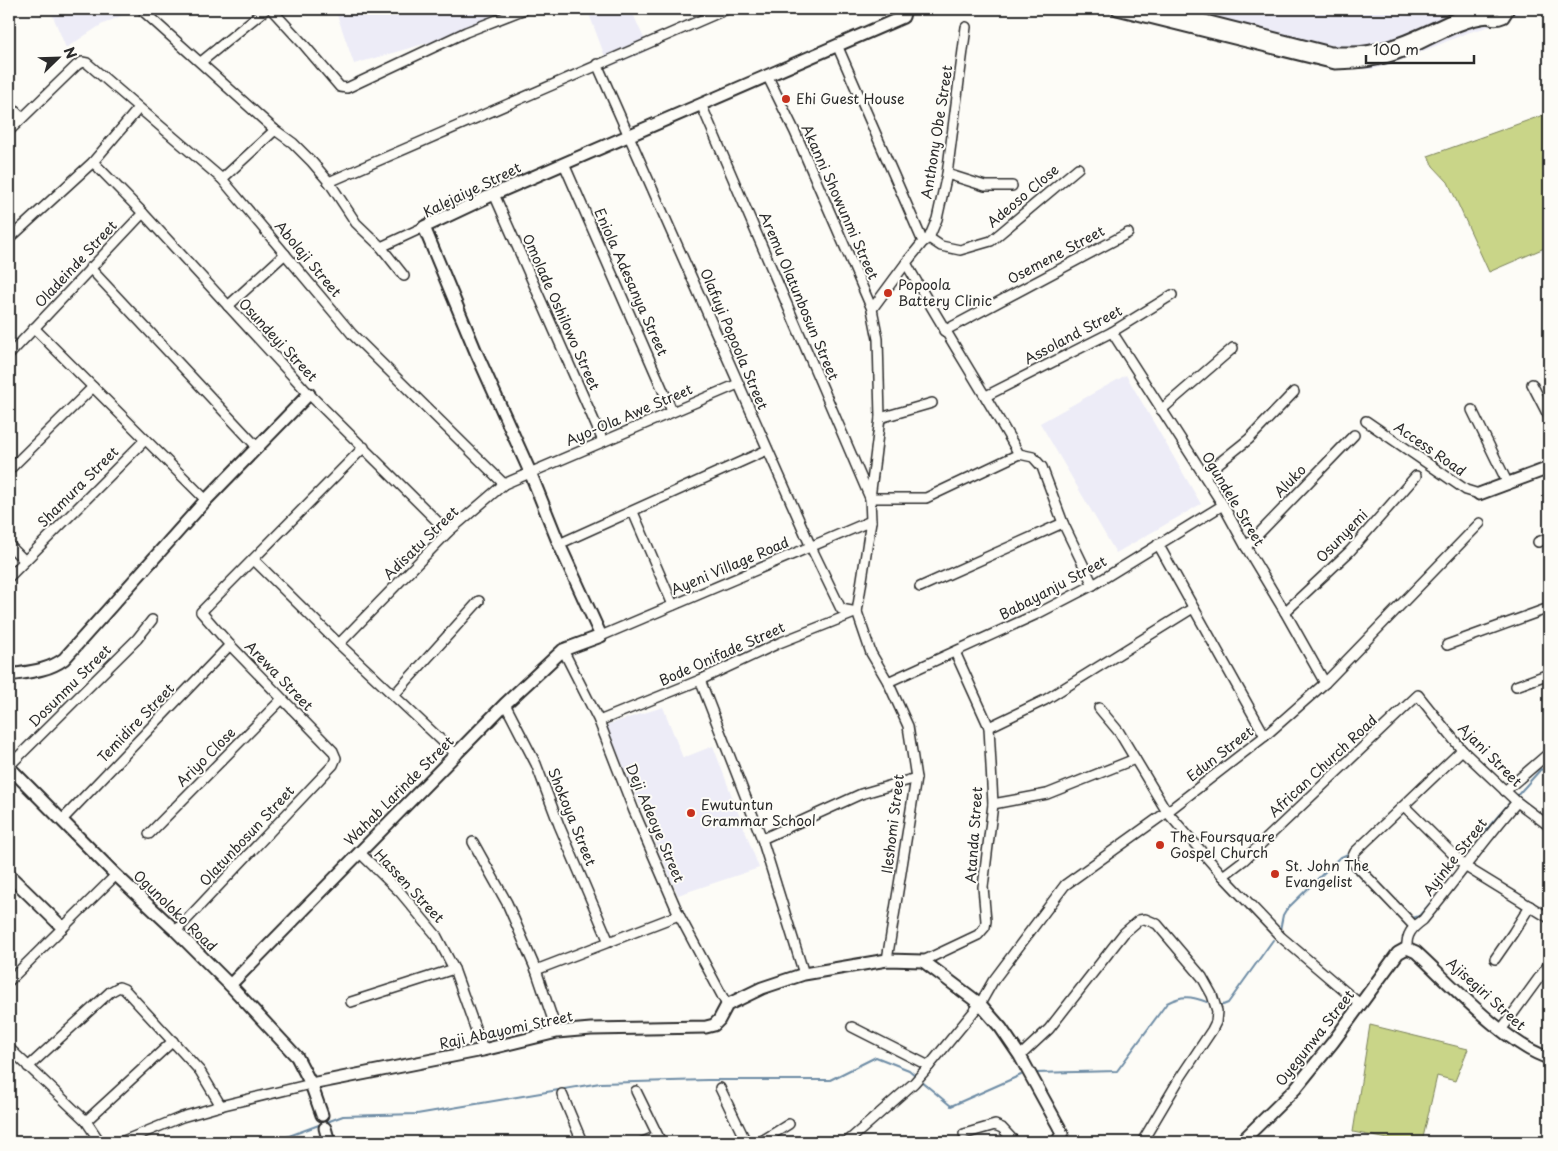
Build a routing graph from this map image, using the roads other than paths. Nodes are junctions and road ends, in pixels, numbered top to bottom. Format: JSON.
{"nodes":[{"id":1,"x":266,"y":9,"type":"edge"},
{"id":2,"x":271,"y":9,"type":"edge"},
{"id":3,"x":525,"y":9,"type":"edge"},
{"id":4,"x":727,"y":9,"type":"edge"},
{"id":5,"x":905,"y":9,"type":"edge"},
{"id":6,"x":1117,"y":9,"type":"edge"},
{"id":7,"x":1158,"y":9,"type":"edge"},
{"id":8,"x":1473,"y":9,"type":"edge"},
{"id":9,"x":1514,"y":9,"type":"edge"},
{"id":10,"x":144,"y":12,"type":"dead end"},
{"id":11,"x":1486,"y":13,"type":"edge"},
{"id":12,"x":1505,"y":13,"type":"edge"},
{"id":13,"x":966,"y":27,"type":"dead end"},
{"id":14,"x":837,"y":45,"type":"junction"},
{"id":15,"x":200,"y":62,"type":"junction"},
{"id":16,"x":597,"y":64,"type":"junction"},
{"id":17,"x":767,"y":74,"type":"junction"},
{"id":18,"x":702,"y":104,"type":"junction"},
{"id":19,"x":9,"y":106,"type":"edge"},
{"id":20,"x":139,"y":108,"type":"junction"},
{"id":21,"x":22,"y":118,"type":"junction"},
{"id":22,"x":9,"y":130,"type":"edge"},
{"id":23,"x":275,"y":130,"type":"junction"},
{"id":24,"x":629,"y":135,"type":"junction"},
{"id":25,"x":93,"y":162,"type":"junction"},
{"id":26,"x":564,"y":164,"type":"junction"},
{"id":27,"x":1078,"y":168,"type":"dead end"},
{"id":28,"x":947,"y":174,"type":"junction"},
{"id":29,"x":222,"y":179,"type":"junction"},
{"id":30,"x":329,"y":182,"type":"junction"},
{"id":31,"x":1012,"y":186,"type":"dead end"},
{"id":32,"x":494,"y":194,"type":"junction"},
{"id":33,"x":143,"y":213,"type":"junction"},
{"id":34,"x":424,"y":227,"type":"junction"},
{"id":35,"x":1128,"y":233,"type":"dead end"},
{"id":36,"x":9,"y":239,"type":"edge"},
{"id":37,"x":926,"y":240,"type":"junction"},
{"id":38,"x":381,"y":247,"type":"junction"},
{"id":39,"x":285,"y":254,"type":"junction"},
{"id":40,"x":906,"y":262,"type":"junction"},
{"id":41,"x":90,"y":268,"type":"junction"},
{"id":42,"x":404,"y":276,"type":"dead end"},
{"id":43,"x":1172,"y":295,"type":"dead end"},
{"id":44,"x":228,"y":306,"type":"junction"},
{"id":45,"x":872,"y":309,"type":"junction"},
{"id":46,"x":34,"y":328,"type":"junction"},
{"id":47,"x":944,"y":330,"type":"junction"},
{"id":48,"x":1112,"y":332,"type":"junction"},
{"id":49,"x":1233,"y":348,"type":"dead end"},
{"id":50,"x":9,"y":355,"type":"edge"},
{"id":51,"x":738,"y":384,"type":"junction"},
{"id":52,"x":1532,"y":384,"type":"dead end"},
{"id":53,"x":93,"y":387,"type":"junction"},
{"id":54,"x":1294,"y":392,"type":"dead end"},
{"id":55,"x":309,"y":394,"type":"junction"},
{"id":56,"x":986,"y":396,"type":"junction"},
{"id":57,"x":932,"y":403,"type":"dead end"},
{"id":58,"x":1161,"y":410,"type":"junction"},
{"id":59,"x":1472,"y":410,"type":"dead end"},
{"id":60,"x":672,"y":411,"type":"junction"},
{"id":61,"x":1549,"y":417,"type":"edge"},
{"id":62,"x":880,"y":418,"type":"junction"},
{"id":63,"x":1366,"y":421,"type":"dead end"},
{"id":64,"x":1354,"y":435,"type":"dead end"},
{"id":65,"x":145,"y":440,"type":"junction"},
{"id":66,"x":602,"y":441,"type":"junction"},
{"id":67,"x":364,"y":447,"type":"junction"},
{"id":68,"x":258,"y":448,"type":"junction"},
{"id":69,"x":767,"y":450,"type":"junction"},
{"id":70,"x":1019,"y":454,"type":"junction"},
{"id":71,"x":1549,"y":468,"type":"edge"},
{"id":72,"x":9,"y":470,"type":"edge"},
{"id":73,"x":530,"y":472,"type":"junction"},
{"id":74,"x":1204,"y":475,"type":"junction"},
{"id":75,"x":1416,"y":476,"type":"dead end"},
{"id":76,"x":504,"y":484,"type":"junction"},
{"id":77,"x":1508,"y":484,"type":"junction"},
{"id":78,"x":1480,"y":494,"type":"joint"},
{"id":79,"x":870,"y":498,"type":"junction"},
{"id":80,"x":206,"y":500,"type":"junction"},
{"id":81,"x":1223,"y":505,"type":"junction"},
{"id":82,"x":633,"y":512,"type":"junction"},
{"id":83,"x":871,"y":521,"type":"junction"},
{"id":84,"x":1480,"y":522,"type":"dead end"},
{"id":85,"x":1064,"y":523,"type":"junction"},
{"id":86,"x":448,"y":532,"type":"junction"},
{"id":87,"x":1549,"y":538,"type":"edge"},
{"id":88,"x":1538,"y":542,"type":"dead end"},
{"id":89,"x":559,"y":544,"type":"junction"},
{"id":90,"x":1158,"y":544,"type":"junction"},
{"id":91,"x":9,"y":545,"type":"edge"},
{"id":92,"x":811,"y":547,"type":"junction"},
{"id":93,"x":1246,"y":547,"type":"junction"},
{"id":94,"x":24,"y":560,"type":"junction"},
{"id":95,"x":254,"y":560,"type":"junction"},
{"id":96,"x":9,"y":577,"type":"edge"},
{"id":97,"x":1093,"y":585,"type":"junction"},
{"id":98,"x":920,"y":587,"type":"dead end"},
{"id":99,"x":479,"y":601,"type":"dead end"},
{"id":100,"x":673,"y":605,"type":"junction"},
{"id":101,"x":1193,"y":608,"type":"junction"},
{"id":102,"x":1549,"y":608,"type":"edge"},
{"id":103,"x":857,"y":612,"type":"junction"},
{"id":104,"x":1285,"y":612,"type":"junction"},
{"id":105,"x":150,"y":622,"type":"dead end"},
{"id":106,"x":601,"y":636,"type":"junction"},
{"id":107,"x":339,"y":644,"type":"junction"},
{"id":108,"x":1447,"y":644,"type":"dead end"},
{"id":109,"x":230,"y":645,"type":"junction"},
{"id":110,"x":563,"y":650,"type":"junction"},
{"id":111,"x":955,"y":652,"type":"junction"},
{"id":112,"x":1549,"y":674,"type":"edge"},
{"id":113,"x":9,"y":675,"type":"edge"},
{"id":114,"x":700,"y":680,"type":"junction"},
{"id":115,"x":888,"y":682,"type":"junction"},
{"id":116,"x":1325,"y":683,"type":"junction"},
{"id":117,"x":1516,"y":686,"type":"dead end"},
{"id":118,"x":394,"y":695,"type":"junction"},
{"id":119,"x":1418,"y":695,"type":"joint"},
{"id":120,"x":282,"y":699,"type":"junction"},
{"id":121,"x":504,"y":704,"type":"junction"},
{"id":122,"x":1099,"y":708,"type":"dead end"},
{"id":123,"x":599,"y":721,"type":"junction"},
{"id":124,"x":989,"y":727,"type":"junction"},
{"id":125,"x":1265,"y":736,"type":"junction"},
{"id":126,"x":1462,"y":750,"type":"junction"},
{"id":127,"x":1549,"y":753,"type":"edge"},
{"id":128,"x":456,"y":755,"type":"junction"},
{"id":129,"x":336,"y":758,"type":"joint"},
{"id":130,"x":1135,"y":758,"type":"junction"},
{"id":131,"x":9,"y":767,"type":"edge"},
{"id":132,"x":916,"y":778,"type":"junction"},
{"id":133,"x":1512,"y":798,"type":"junction"},
{"id":134,"x":993,"y":804,"type":"junction"},
{"id":135,"x":1404,"y":806,"type":"junction"},
{"id":136,"x":1167,"y":812,"type":"junction"},
{"id":137,"x":62,"y":820,"type":"junction"},
{"id":138,"x":1549,"y":826,"type":"edge"},
{"id":139,"x":149,"y":834,"type":"dead end"},
{"id":140,"x":762,"y":839,"type":"junction"},
{"id":141,"x":473,"y":842,"type":"dead end"},
{"id":142,"x":359,"y":852,"type":"junction"},
{"id":143,"x":1466,"y":867,"type":"junction"},
{"id":144,"x":9,"y":875,"type":"edge"},
{"id":145,"x":116,"y":875,"type":"junction"},
{"id":146,"x":1223,"y":876,"type":"junction"},
{"id":147,"x":1530,"y":906,"type":"junction"},
{"id":148,"x":679,"y":915,"type":"junction"},
{"id":149,"x":1549,"y":918,"type":"edge"},
{"id":150,"x":1414,"y":926,"type":"junction"},
{"id":151,"x":62,"y":927,"type":"junction"},
{"id":152,"x":176,"y":931,"type":"junction"},
{"id":153,"x":609,"y":942,"type":"junction"},
{"id":154,"x":1407,"y":948,"type":"junction"},
{"id":155,"x":1495,"y":959,"type":"dead end"},
{"id":156,"x":887,"y":960,"type":"junction"},
{"id":157,"x":924,"y":961,"type":"junction"},
{"id":158,"x":1549,"y":964,"type":"edge"},
{"id":159,"x":454,"y":969,"type":"junction"},
{"id":160,"x":536,"y":970,"type":"junction"},
{"id":161,"x":804,"y":974,"type":"junction"},
{"id":162,"x":9,"y":981,"type":"edge"},
{"id":163,"x":230,"y":985,"type":"junction"},
{"id":164,"x":350,"y":1002,"type":"dead end"},
{"id":165,"x":980,"y":1004,"type":"junction"},
{"id":166,"x":1361,"y":1004,"type":"junction"},
{"id":167,"x":727,"y":1005,"type":"junction"},
{"id":168,"x":852,"y":1027,"type":"dead end"},
{"id":169,"x":1501,"y":1030,"type":"junction"},
{"id":170,"x":558,"y":1032,"type":"junction"},
{"id":171,"x":173,"y":1041,"type":"junction"},
{"id":172,"x":9,"y":1048,"type":"edge"},
{"id":173,"x":483,"y":1050,"type":"junction"},
{"id":174,"x":1020,"y":1056,"type":"junction"},
{"id":175,"x":1549,"y":1058,"type":"edge"},
{"id":176,"x":929,"y":1066,"type":"junction"},
{"id":177,"x":28,"y":1067,"type":"junction"},
{"id":178,"x":311,"y":1084,"type":"junction"},
{"id":179,"x":720,"y":1088,"type":"dead end"},
{"id":180,"x":636,"y":1091,"type":"dead end"},
{"id":181,"x":562,"y":1094,"type":"dead end"},
{"id":182,"x":221,"y":1106,"type":"junction"},
{"id":183,"x":322,"y":1115,"type":"joint"},
{"id":184,"x":86,"y":1121,"type":"junction"},
{"id":185,"x":789,"y":1124,"type":"dead end"},
{"id":186,"x":325,"y":1128,"type":"joint"},
{"id":187,"x":964,"y":1134,"type":"dead end"},
{"id":188,"x":659,"y":1139,"type":"edge"},
{"id":189,"x":100,"y":1142,"type":"edge"},
{"id":190,"x":121,"y":1142,"type":"edge"},
{"id":191,"x":329,"y":1142,"type":"edge"},
{"id":192,"x":582,"y":1142,"type":"edge"},
{"id":193,"x":643,"y":1142,"type":"edge"},
{"id":194,"x":746,"y":1142,"type":"edge"},
{"id":195,"x":760,"y":1142,"type":"edge"},
{"id":196,"x":848,"y":1142,"type":"edge"},
{"id":197,"x":1016,"y":1142,"type":"edge"},
{"id":198,"x":1057,"y":1142,"type":"edge"},
{"id":199,"x":1142,"y":1142,"type":"edge"},
{"id":200,"x":1241,"y":1142,"type":"edge"}],
"edges":[{"from":1,"to":15,"type":"street"},
{"from":2,"to":3,"type":"street"},
{"from":4,"to":16,"type":"street"},
{"from":5,"to":14,"type":"street","name":"Kalejaiye Street"},
{"from":6,"to":11,"type":"street"},
{"from":7,"to":8,"type":"street"},
{"from":9,"to":12,"type":"street"},
{"from":10,"to":15,"type":"street"},
{"from":11,"to":12,"type":"street"},
{"from":13,"to":28,"type":"street","name":"Anthony Obe Street"},
{"from":14,"to":17,"type":"street","name":"Kalejaiye Street"},
{"from":14,"to":37,"type":"street"},
{"from":15,"to":23,"type":"street"},
{"from":16,"to":24,"type":"street","name":"Olafuyi Popoola Street"},
{"from":16,"to":30,"type":"street"},
{"from":17,"to":18,"type":"street","name":"Kalejaiye Street"},
{"from":17,"to":45,"type":"street","name":"Akanni Showunmi Street"},
{"from":18,"to":24,"type":"street","name":"Kalejaiye Street"},
{"from":18,"to":79,"type":"street","name":"Aremu Olatunbosun Street"},
{"from":19,"to":21,"type":"street"},
{"from":20,"to":21,"type":"street","name":"Abolaji Street"},
{"from":20,"to":25,"type":"street"},
{"from":20,"to":29,"type":"street","name":"Abolaji Street"},
{"from":21,"to":22,"type":"street"},
{"from":23,"to":29,"type":"street"},
{"from":23,"to":30,"type":"street"},
{"from":24,"to":26,"type":"street","name":"Kalejaiye Street"},
{"from":24,"to":51,"type":"street","name":"Olafuyi Popoola Street"},
{"from":25,"to":33,"type":"street","name":"Osundeyi Street"},
{"from":25,"to":36,"type":"street"},
{"from":26,"to":32,"type":"street","name":"Kalejaiye Street"},
{"from":26,"to":60,"type":"street","name":"Eniola Adesanya Street"},
{"from":27,"to":37,"type":"street","name":"Adeoso Close"},
{"from":28,"to":31,"type":"street"},
{"from":28,"to":37,"type":"street","name":"Anthony Obe Street"},
{"from":29,"to":39,"type":"street","name":"Abolaji Street"},
{"from":30,"to":38,"type":"street"},
{"from":32,"to":34,"type":"street","name":"Kalejaiye Street"},
{"from":32,"to":66,"type":"street","name":"Omolade Oshilowo Street"},
{"from":33,"to":41,"type":"street","name":"Oladeinde Street"},
{"from":33,"to":44,"type":"street","name":"Osundeyi Street"},
{"from":34,"to":38,"type":"street"},
{"from":34,"to":73,"type":"street","name":"Kalejaiye Street"},
{"from":35,"to":47,"type":"street","name":"Osemene Street"},
{"from":37,"to":40,"type":"street","name":"Anthony Obe Street"},
{"from":38,"to":42,"type":"street"},
{"from":39,"to":44,"type":"street"},
{"from":39,"to":76,"type":"street","name":"Abolaji Street"},
{"from":40,"to":45,"type":"street","name":"Anthony Obe Street"},
{"from":40,"to":47,"type":"street"},
{"from":41,"to":46,"type":"street","name":"Oladeinde Street"},
{"from":41,"to":68,"type":"street"},
{"from":43,"to":48,"type":"street","name":"Assoland Street"},
{"from":44,"to":55,"type":"street","name":"Osundeyi Street"},
{"from":45,"to":62,"type":"street","name":"Akanni Showunmi Street"},
{"from":46,"to":50,"type":"street","name":"Oladeinde Street"},
{"from":46,"to":53,"type":"street"},
{"from":47,"to":56,"type":"street"},
{"from":48,"to":56,"type":"street","name":"Assoland Street"},
{"from":48,"to":58,"type":"street","name":"Ogundele Street"},
{"from":49,"to":58,"type":"street"},
{"from":51,"to":60,"type":"street","name":"Ayo-Ola Awe Street"},
{"from":51,"to":69,"type":"street","name":"Olafuyi Popoola Street"},
{"from":52,"to":61,"type":"street"},
{"from":53,"to":65,"type":"street"},
{"from":53,"to":72,"type":"street"},
{"from":54,"to":74,"type":"street"},
{"from":55,"to":67,"type":"street","name":"Osundeyi Street"},
{"from":55,"to":68,"type":"street"},
{"from":56,"to":70,"type":"street"},
{"from":57,"to":62,"type":"street"},
{"from":58,"to":74,"type":"street","name":"Ogundele Street"},
{"from":59,"to":77,"type":"street"},
{"from":60,"to":66,"type":"street","name":"Ayo-Ola Awe Street"},
{"from":62,"to":79,"type":"street","name":"Akanni Showunmi Street"},
{"from":63,"to":78,"type":"street","name":"Access Road"},
{"from":64,"to":93,"type":"street","name":"Aluko"},
{"from":65,"to":80,"type":"street"},
{"from":65,"to":94,"type":"street","name":"Shamura Street"},
{"from":66,"to":73,"type":"street","name":"Ayo-Ola Awe Street"},
{"from":67,"to":86,"type":"street","name":"Osundeyi Street"},
{"from":67,"to":95,"type":"street"},
{"from":68,"to":80,"type":"street"},
{"from":69,"to":82,"type":"street"},
{"from":69,"to":92,"type":"street","name":"Olafuyi Popoola Street"},
{"from":70,"to":79,"type":"street"},
{"from":70,"to":85,"type":"street"},
{"from":71,"to":77,"type":"street"},
{"from":73,"to":76,"type":"street","name":"Adisatu Street"},
{"from":73,"to":89,"type":"street","name":"Kalejaiye Street"},
{"from":74,"to":81,"type":"street","name":"Ogundele Street"},
{"from":75,"to":104,"type":"street","name":"Osunyemi"},
{"from":76,"to":86,"type":"street","name":"Adisatu Street"},
{"from":77,"to":78,"type":"street"},
{"from":79,"to":83,"type":"street","name":"Akanni Showunmi Street"},
{"from":80,"to":113,"type":"street"},
{"from":81,"to":90,"type":"street","name":"Babayanju Street"},
{"from":81,"to":93,"type":"street","name":"Ogundele Street"},
{"from":82,"to":89,"type":"street"},
{"from":82,"to":100,"type":"street"},
{"from":83,"to":92,"type":"street","name":"Ayeni Village Road"},
{"from":83,"to":103,"type":"street","name":"Akanni Showunmi Street"},
{"from":84,"to":116,"type":"street","name":"Edun Street"},
{"from":85,"to":97,"type":"street"},
{"from":85,"to":98,"type":"street"},
{"from":86,"to":107,"type":"street","name":"Adisatu Street"},
{"from":87,"to":88,"type":"street"},
{"from":89,"to":106,"type":"street","name":"Kalejaiye Street"},
{"from":90,"to":97,"type":"street","name":"Babayanju Street"},
{"from":90,"to":101,"type":"street"},
{"from":91,"to":94,"type":"street"},
{"from":92,"to":100,"type":"street","name":"Ayeni Village Road"},
{"from":92,"to":103,"type":"street","name":"Olafuyi Popoola Street"},
{"from":93,"to":104,"type":"street","name":"Ogundele Street"},
{"from":94,"to":96,"type":"street","name":"Shamura Street"},
{"from":95,"to":107,"type":"street"},
{"from":95,"to":109,"type":"street","name":"Arewa Street"},
{"from":97,"to":111,"type":"street","name":"Babayanju Street"},
{"from":99,"to":118,"type":"street"},
{"from":100,"to":106,"type":"street","name":"Ayeni Village Road"},
{"from":101,"to":124,"type":"street"},
{"from":101,"to":125,"type":"street"},
{"from":102,"to":108,"type":"street"},
{"from":103,"to":114,"type":"street","name":"Bode Onifade Street"},
{"from":103,"to":115,"type":"street","name":"Ileshomi Street"},
{"from":104,"to":116,"type":"street","name":"Ogundele Street"},
{"from":105,"to":131,"type":"street","name":"Dosunmu Street"},
{"from":106,"to":110,"type":"street","name":"Wahab Larinde Street"},
{"from":107,"to":118,"type":"street"},
{"from":109,"to":120,"type":"street","name":"Arewa Street"},
{"from":109,"to":137,"type":"street","name":"Temidire Street"},
{"from":110,"to":121,"type":"street","name":"Wahab Larinde Street"},
{"from":110,"to":123,"type":"street","name":"Deji Adeoye Street"},
{"from":111,"to":115,"type":"street","name":"Babayanju Street"},
{"from":111,"to":124,"type":"street","name":"Atanda Street"},
{"from":112,"to":117,"type":"street"},
{"from":114,"to":123,"type":"street","name":"Bode Onifade Street"},
{"from":114,"to":140,"type":"street"},
{"from":115,"to":132,"type":"street","name":"Ileshomi Street"},
{"from":116,"to":125,"type":"street","name":"Edun Street"},
{"from":118,"to":128,"type":"street"},
{"from":119,"to":126,"type":"street","name":"Ajani Street"},
{"from":119,"to":146,"type":"street","name":"African Church Road"},
{"from":120,"to":129,"type":"street","name":"Arewa Street"},
{"from":120,"to":139,"type":"street","name":"Ariyo Close"},
{"from":121,"to":128,"type":"street","name":"Wahab Larinde Street"},
{"from":121,"to":153,"type":"street","name":"Shokoya Street"},
{"from":122,"to":130,"type":"street"},
{"from":123,"to":148,"type":"street","name":"Deji Adeoye Street"},
{"from":124,"to":134,"type":"street","name":"Atanda Street"},
{"from":125,"to":136,"type":"street","name":"Edun Street"},
{"from":126,"to":133,"type":"street","name":"Ajani Street"},
{"from":126,"to":135,"type":"street"},
{"from":127,"to":133,"type":"street","name":"Ayinke Street"},
{"from":128,"to":142,"type":"street","name":"Wahab Larinde Street"},
{"from":129,"to":152,"type":"street","name":"Olatunbosun Street"},
{"from":130,"to":134,"type":"street"},
{"from":130,"to":136,"type":"street"},
{"from":131,"to":137,"type":"street","name":"Ogunoloko Road"},
{"from":132,"to":140,"type":"street"},
{"from":132,"to":156,"type":"street","name":"Ileshomi Street"},
{"from":133,"to":138,"type":"street","name":"Ajani Street"},
{"from":133,"to":143,"type":"street","name":"Ayinke Street"},
{"from":134,"to":157,"type":"street","name":"Atanda Street"},
{"from":135,"to":143,"type":"street"},
{"from":135,"to":150,"type":"street"},
{"from":136,"to":146,"type":"street"},
{"from":136,"to":165,"type":"street","name":"Edun Street"},
{"from":137,"to":145,"type":"street","name":"Ogunoloko Road"},
{"from":140,"to":161,"type":"street"},
{"from":141,"to":160,"type":"street"},
{"from":142,"to":159,"type":"street","name":"Hassen Street"},
{"from":142,"to":163,"type":"street","name":"Wahab Larinde Street"},
{"from":143,"to":147,"type":"street"},
{"from":143,"to":150,"type":"street","name":"Ayinke Street"},
{"from":144,"to":151,"type":"street"},
{"from":145,"to":151,"type":"street"},
{"from":145,"to":152,"type":"street","name":"Ogunoloko Road"},
{"from":146,"to":166,"type":"street"},
{"from":147,"to":149,"type":"street"},
{"from":147,"to":155,"type":"street"},
{"from":148,"to":153,"type":"street"},
{"from":148,"to":167,"type":"street","name":"Deji Adeoye Street"},
{"from":150,"to":154,"type":"street"},
{"from":151,"to":162,"type":"street"},
{"from":152,"to":163,"type":"street","name":"Ogunoloko Road"},
{"from":153,"to":160,"type":"street"},
{"from":154,"to":166,"type":"street","name":"Oyegunwa Street"},
{"from":154,"to":169,"type":"street","name":"Ajisegiri Street"},
{"from":156,"to":157,"type":"street"},
{"from":156,"to":161,"type":"street"},
{"from":157,"to":165,"type":"street"},
{"from":158,"to":169,"type":"street"},
{"from":159,"to":164,"type":"street"},
{"from":159,"to":173,"type":"street","name":"Hassen Street"},
{"from":160,"to":170,"type":"street"},
{"from":161,"to":167,"type":"street"},
{"from":163,"to":178,"type":"street","name":"Ogunoloko Road"},
{"from":165,"to":174,"type":"street"},
{"from":165,"to":176,"type":"street","name":"Edun Street"},
{"from":166,"to":200,"type":"street","name":"Oyegunwa Street"},
{"from":167,"to":170,"type":"street","name":"Raji Abayomi Street"},
{"from":168,"to":176,"type":"street"},
{"from":169,"to":175,"type":"street","name":"Ajisegiri Street"},
{"from":170,"to":173,"type":"street","name":"Raji Abayomi Street"},
{"from":171,"to":177,"type":"street"},
{"from":171,"to":182,"type":"street"},
{"from":171,"to":184,"type":"street"},
{"from":172,"to":177,"type":"street"},
{"from":173,"to":178,"type":"street","name":"Raji Abayomi Street"},
{"from":174,"to":198,"type":"street"},
{"from":174,"to":199,"type":"street"},
{"from":176,"to":196,"type":"street","name":"Edun Street"},
{"from":177,"to":184,"type":"street"},
{"from":178,"to":182,"type":"street"},
{"from":178,"to":183,"type":"street","name":"Ogunoloko Road"},
{"from":179,"to":194,"type":"street"},
{"from":180,"to":188,"type":"street"},
{"from":181,"to":192,"type":"street"},
{"from":182,"to":190,"type":"street"},
{"from":183,"to":186,"type":"street"},
{"from":184,"to":189,"type":"street"},
{"from":185,"to":195,"type":"street"},
{"from":186,"to":191,"type":"street"},
{"from":187,"to":197,"type":"street"},
{"from":188,"to":193,"type":"street"}]}
